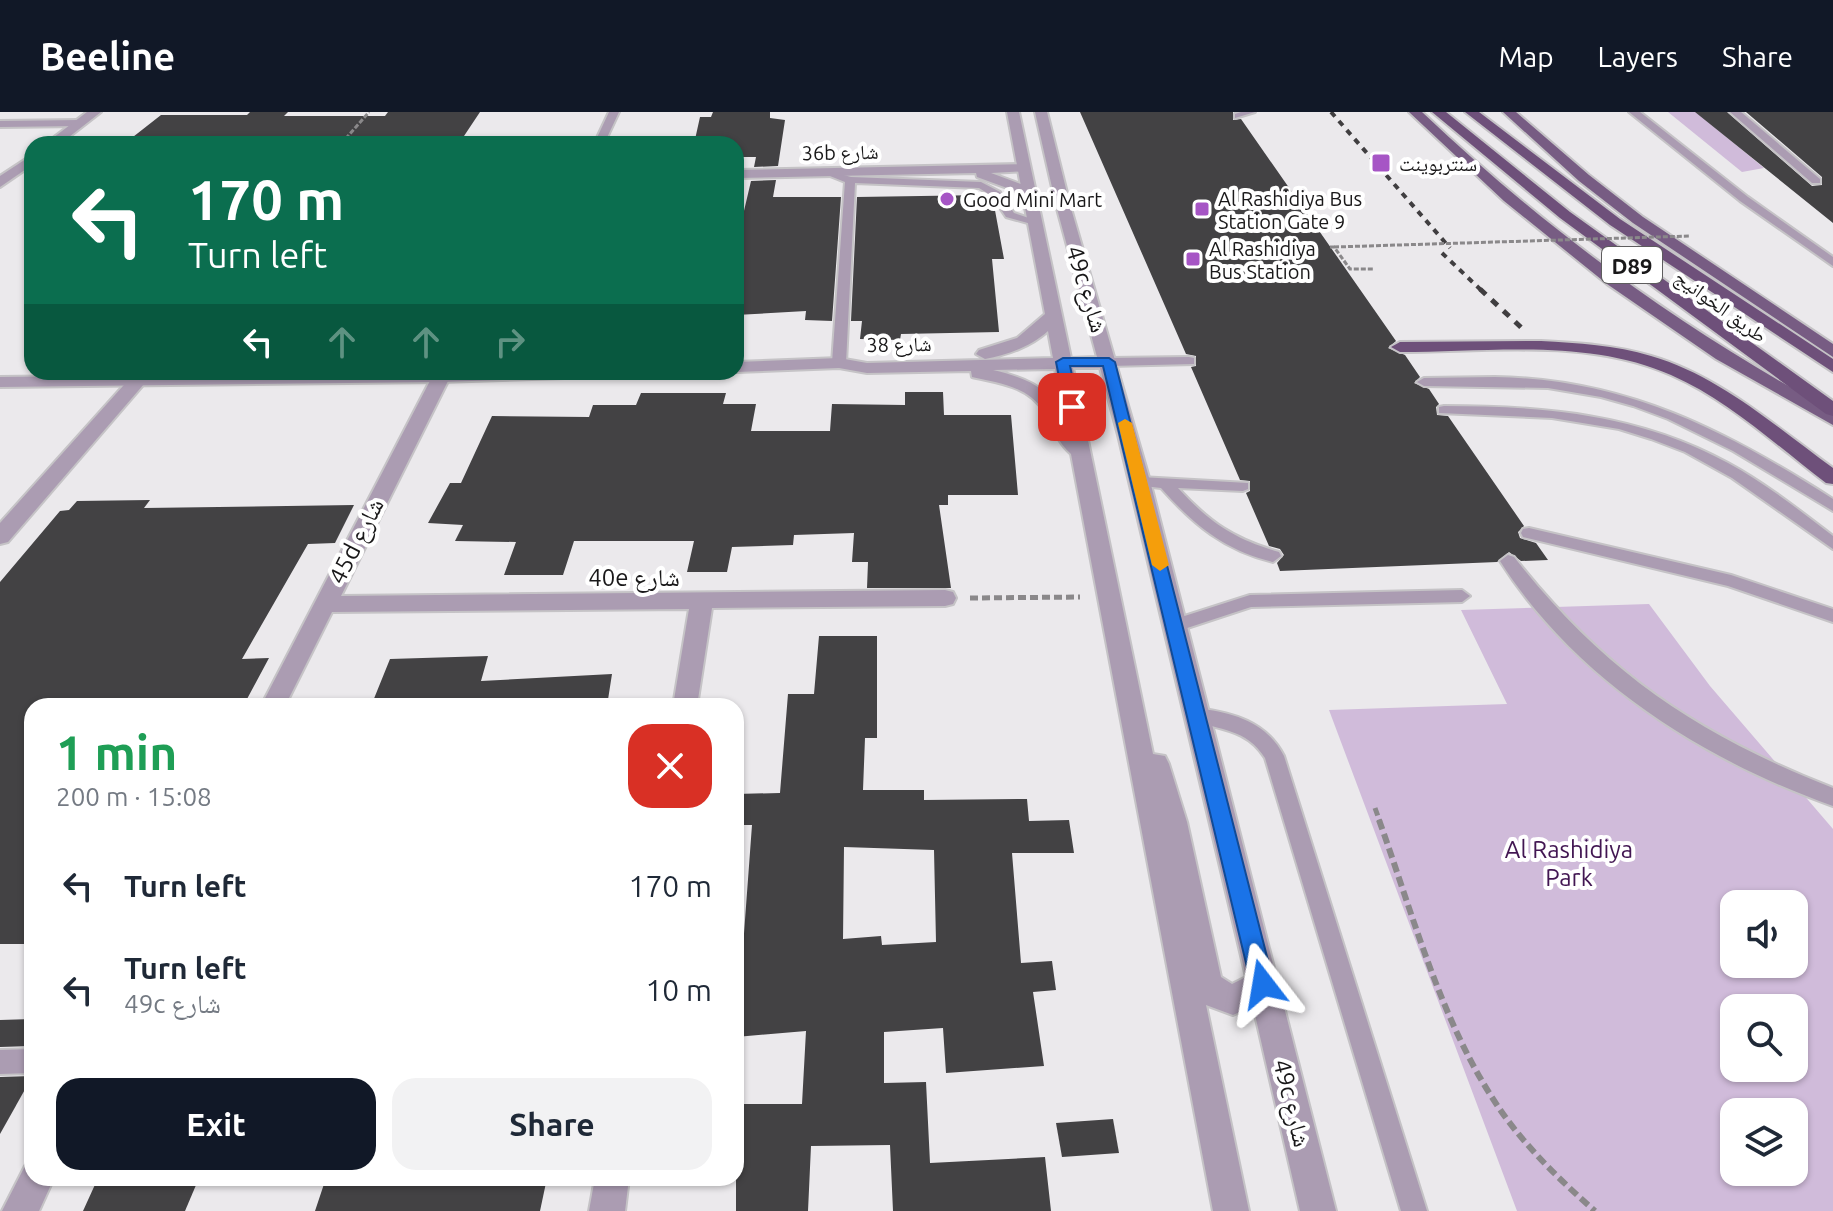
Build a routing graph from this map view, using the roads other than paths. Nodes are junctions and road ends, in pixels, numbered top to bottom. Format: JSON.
{"nodes":[{"id":1,"x":95,"y":112,"type":"edge"},
{"id":2,"x":614,"y":112,"type":"edge"},
{"id":3,"x":1013,"y":112,"type":"edge"},
{"id":4,"x":1041,"y":112,"type":"edge"},
{"id":5,"x":1250,"y":112,"type":"edge"},
{"id":6,"x":1415,"y":112,"type":"edge"},
{"id":7,"x":1438,"y":112,"type":"edge"},
{"id":8,"x":1471,"y":112,"type":"edge"},
{"id":9,"x":1509,"y":112,"type":"edge"},
{"id":10,"x":1634,"y":112,"type":"edge"},
{"id":11,"x":1735,"y":112,"type":"edge"},
{"id":12,"x":1238,"y":116,"type":"dead end"},
{"id":13,"x":80,"y":123,"type":"junction"},
{"id":14,"x":0,"y":124,"type":"edge"},
{"id":15,"x":63,"y":136,"type":"edge"},
{"id":16,"x":603,"y":136,"type":"edge"},
{"id":17,"x":24,"y":165,"type":"edge"},
{"id":18,"x":1024,"y":168,"type":"junction"},
{"id":19,"x":829,"y":172,"type":"junction"},
{"id":20,"x":744,"y":174,"type":"edge"},
{"id":21,"x":945,"y":177,"type":"junction"},
{"id":22,"x":850,"y":180,"type":"junction"},
{"id":23,"x":24,"y":181,"type":"edge"},
{"id":24,"x":1816,"y":181,"type":"dead end"},
{"id":25,"x":2,"y":182,"type":"edge"},
{"id":26,"x":1029,"y":192,"type":"junction"},
{"id":27,"x":1060,"y":198,"type":"junction"},
{"id":28,"x":1035,"y":222,"type":"junction"},
{"id":29,"x":1833,"y":262,"type":"edge"},
{"id":30,"x":1053,"y":315,"type":"junction"},
{"id":31,"x":1400,"y":347,"type":"dead end"},
{"id":32,"x":1833,"y":352,"type":"edge"},
{"id":33,"x":1189,"y":361,"type":"dead end"},
{"id":34,"x":1063,"y":362,"type":"junction"},
{"id":35,"x":1109,"y":362,"type":"junction"},
{"id":36,"x":839,"y":363,"type":"junction"},
{"id":37,"x":744,"y":367,"type":"edge"},
{"id":38,"x":1833,"y":367,"type":"edge"},
{"id":39,"x":138,"y":380,"type":"joint"},
{"id":40,"x":439,"y":380,"type":"edge"},
{"id":41,"x":0,"y":382,"type":"edge"},
{"id":42,"x":1424,"y":382,"type":"dead end"},
{"id":43,"x":1444,"y":410,"type":"dead end"},
{"id":44,"x":1833,"y":410,"type":"edge"},
{"id":45,"x":1833,"y":419,"type":"edge"},
{"id":46,"x":1081,"y":454,"type":"junction"},
{"id":47,"x":1833,"y":478,"type":"edge"},
{"id":48,"x":1153,"y":483,"type":"junction"},
{"id":49,"x":1243,"y":486,"type":"dead end"},
{"id":50,"x":1833,"y":506,"type":"edge"},
{"id":51,"x":1529,"y":533,"type":"dead end"},
{"id":52,"x":0,"y":537,"type":"edge"},
{"id":53,"x":1833,"y":544,"type":"edge"},
{"id":54,"x":1273,"y":556,"type":"dead end"},
{"id":55,"x":1508,"y":561,"type":"dead end"},
{"id":56,"x":1462,"y":596,"type":"dead end"},
{"id":57,"x":945,"y":598,"type":"road end"},
{"id":58,"x":701,"y":603,"type":"junction"},
{"id":59,"x":324,"y":604,"type":"junction"},
{"id":60,"x":1833,"y":616,"type":"edge"},
{"id":61,"x":1175,"y":626,"type":"junction"},
{"id":62,"x":1129,"y":695,"type":"junction"},
{"id":63,"x":277,"y":698,"type":"edge"},
{"id":64,"x":686,"y":698,"type":"edge"},
{"id":65,"x":1197,"y":715,"type":"junction"},
{"id":66,"x":1833,"y":797,"type":"edge"},
{"id":67,"x":1263,"y":984,"type":"junction"},
{"id":68,"x":24,"y":1061,"type":"edge"},
{"id":69,"x":0,"y":1062,"type":"edge"},
{"id":70,"x":33,"y":1186,"type":"edge"},
{"id":71,"x":611,"y":1186,"type":"edge"},
{"id":72,"x":20,"y":1211,"type":"edge"},
{"id":73,"x":607,"y":1211,"type":"edge"},
{"id":74,"x":1231,"y":1211,"type":"edge"},
{"id":75,"x":1318,"y":1211,"type":"edge"},
{"id":76,"x":1414,"y":1211,"type":"edge"}],
"edges":[{"from":1,"to":13,"type":"street"},
{"from":2,"to":16,"type":"lane"},
{"from":3,"to":18,"type":"street","name":"49c شارع"},
{"from":4,"to":27,"type":"street","name":"49c شارع"},
{"from":5,"to":12,"type":"lane"},
{"from":6,"to":45,"type":"main road"},
{"from":7,"to":44,"type":"highway","name":"طريق الخوانيج","number":"D89"},
{"from":8,"to":38,"type":"highway","name":"طريق الخوانيج","number":"D89"},
{"from":9,"to":32,"type":"main road"},
{"from":10,"to":29,"type":"lane"},
{"from":11,"to":24,"type":"lane"},
{"from":13,"to":14,"type":"lane"},
{"from":13,"to":15,"type":"street"},
{"from":17,"to":25,"type":"street"},
{"from":18,"to":21,"type":"street","name":"36b شارع"},
{"from":18,"to":26,"type":"street","name":"49c شارع"},
{"from":18,"to":27,"type":"street"},
{"from":19,"to":20,"type":"street","name":"36b شارع"},
{"from":19,"to":21,"type":"street","name":"36b شارع"},
{"from":19,"to":22,"type":"lane"},
{"from":21,"to":22,"type":"lane"},
{"from":21,"to":26,"type":"street","name":"36b شارع"},
{"from":21,"to":28,"type":"lane"},
{"from":22,"to":36,"type":"lane"},
{"from":23,"to":25,"type":"street"},
{"from":26,"to":28,"type":"street","name":"49c شارع"},
{"from":27,"to":35,"type":"street","name":"49c شارع"},
{"from":28,"to":30,"type":"street","name":"49c شارع"},
{"from":30,"to":34,"type":"street","name":"49c شارع"},
{"from":30,"to":36,"type":"street"},
{"from":31,"to":47,"type":"highway"},
{"from":33,"to":35,"type":"lane"},
{"from":34,"to":35,"type":"street","name":"شارع 38"},
{"from":34,"to":36,"type":"street","name":"شارع 38"},
{"from":34,"to":46,"type":"street","name":"49c شارع"},
{"from":35,"to":48,"type":"street","name":"49c شارع"},
{"from":36,"to":37,"type":"street","name":"شارع 38"},
{"from":36,"to":46,"type":"street"},
{"from":39,"to":41,"type":"street"},
{"from":39,"to":52,"type":"street"},
{"from":40,"to":59,"type":"street","name":"45d شارع"},
{"from":42,"to":50,"type":"lane"},
{"from":43,"to":53,"type":"lane"},
{"from":46,"to":62,"type":"street","name":"49c شارع"},
{"from":48,"to":49,"type":"lane"},
{"from":48,"to":54,"type":"lane"},
{"from":48,"to":61,"type":"street","name":"49c شارع"},
{"from":51,"to":60,"type":"lane"},
{"from":55,"to":66,"type":"lane"},
{"from":56,"to":61,"type":"lane"},
{"from":57,"to":58,"type":"street","name":"40e شارع"},
{"from":58,"to":59,"type":"street","name":"40e شارع"},
{"from":58,"to":64,"type":"street"},
{"from":59,"to":63,"type":"street","name":"45d شارع"},
{"from":61,"to":65,"type":"street","name":"49c شارع"},
{"from":62,"to":67,"type":"street"},
{"from":62,"to":74,"type":"street","name":"49c شارع"},
{"from":65,"to":67,"type":"street","name":"49c شارع"},
{"from":65,"to":76,"type":"lane"},
{"from":67,"to":75,"type":"street","name":"49c شارع"},
{"from":68,"to":69,"type":"lane"},
{"from":70,"to":72,"type":"street"},
{"from":71,"to":73,"type":"street"}]}
